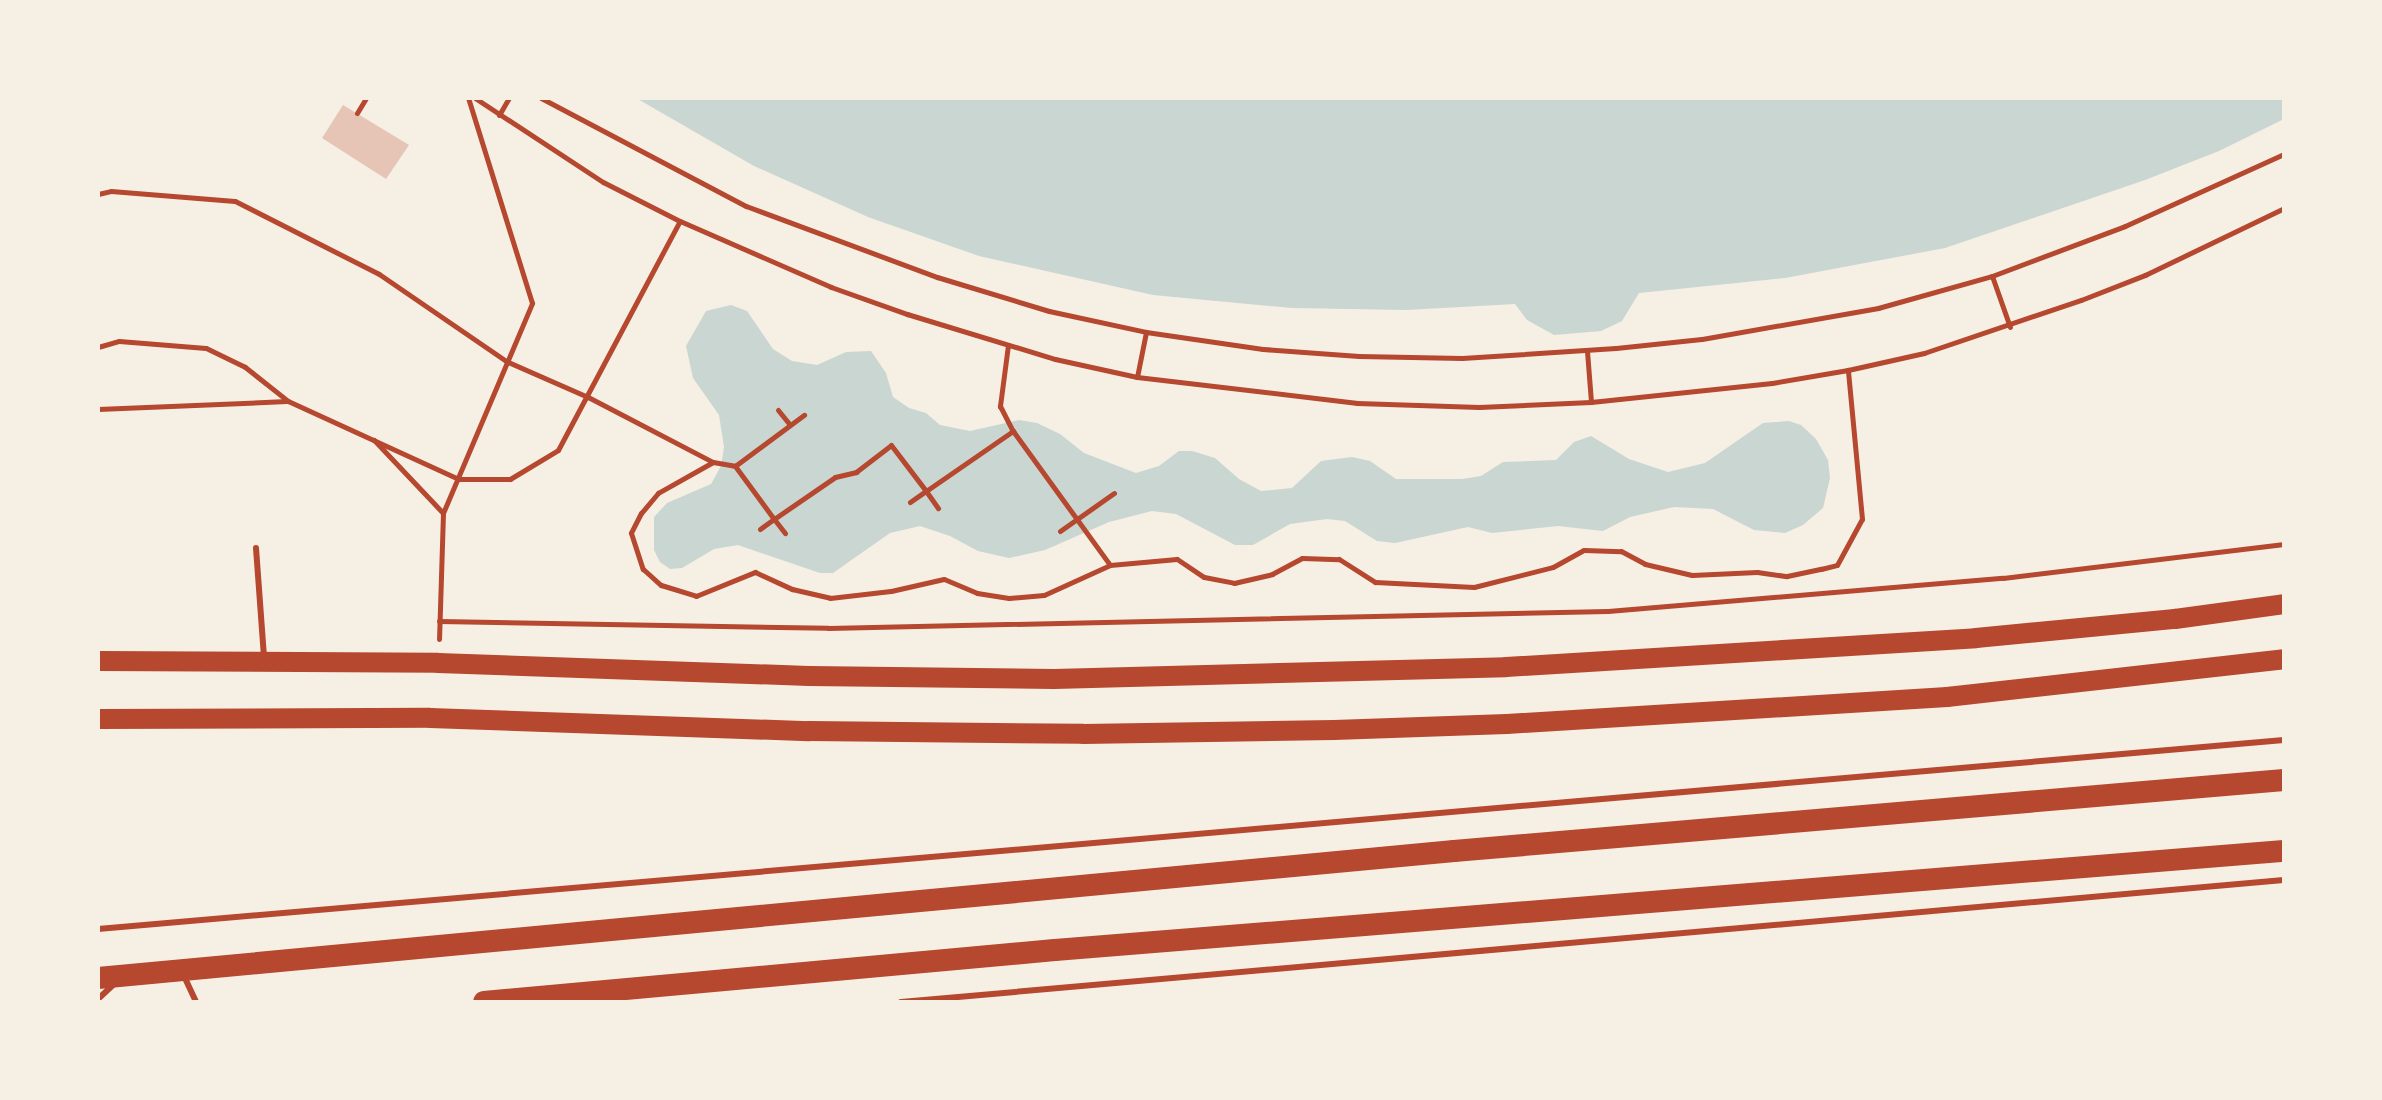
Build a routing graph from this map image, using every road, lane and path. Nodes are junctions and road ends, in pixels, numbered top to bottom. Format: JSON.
{"nodes":[{"id":1,"x":366,"y":98,"type":"edge"},
{"id":2,"x":468,"y":98,"type":"edge"},
{"id":3,"x":475,"y":98,"type":"edge"},
{"id":4,"x":509,"y":98,"type":"edge"},
{"id":5,"x":541,"y":98,"type":"edge"},
{"id":6,"x":357,"y":113,"type":"dead end"},
{"id":7,"x":499,"y":115,"type":"junction"},
{"id":8,"x":2284,"y":154,"type":"edge"},
{"id":9,"x":98,"y":194,"type":"edge"},
{"id":10,"x":2284,"y":208,"type":"edge"},
{"id":11,"x":680,"y":221,"type":"junction"},
{"id":12,"x":1992,"y":276,"type":"junction"},
{"id":13,"x":2010,"y":327,"type":"junction"},
{"id":14,"x":1146,"y":332,"type":"junction"},
{"id":15,"x":1008,"y":345,"type":"junction"},
{"id":16,"x":98,"y":347,"type":"edge"},
{"id":17,"x":1587,"y":351,"type":"junction"},
{"id":18,"x":506,"y":361,"type":"junction"},
{"id":19,"x":1848,"y":370,"type":"junction"},
{"id":20,"x":1137,"y":377,"type":"junction"},
{"id":21,"x":588,"y":397,"type":"junction"},
{"id":22,"x":288,"y":401,"type":"junction"},
{"id":23,"x":1591,"y":402,"type":"junction"},
{"id":24,"x":98,"y":409,"type":"edge"},
{"id":25,"x":778,"y":410,"type":"dead end"},
{"id":26,"x":804,"y":415,"type":"dead end"},
{"id":27,"x":790,"y":425,"type":"junction"},
{"id":28,"x":1013,"y":431,"type":"junction"},
{"id":29,"x":371,"y":437,"type":"junction"},
{"id":30,"x":713,"y":462,"type":"junction"},
{"id":31,"x":735,"y":466,"type":"junction"},
{"id":32,"x":458,"y":479,"type":"junction"},
{"id":33,"x":926,"y":491,"type":"junction"},
{"id":34,"x":1114,"y":493,"type":"dead end"},
{"id":35,"x":910,"y":502,"type":"dead end"},
{"id":36,"x":938,"y":508,"type":"dead end"},
{"id":37,"x":443,"y":513,"type":"junction"},
{"id":38,"x":774,"y":519,"type":"junction"},
{"id":39,"x":1077,"y":519,"type":"junction"},
{"id":40,"x":760,"y":529,"type":"dead end"},
{"id":41,"x":1060,"y":531,"type":"dead end"},
{"id":42,"x":785,"y":533,"type":"dead end"},
{"id":43,"x":2284,"y":544,"type":"edge"},
{"id":44,"x":256,"y":548,"type":"dead end"},
{"id":45,"x":1110,"y":565,"type":"junction"},
{"id":46,"x":2284,"y":604,"type":"edge"},
{"id":47,"x":439,"y":621,"type":"junction"},
{"id":48,"x":2284,"y":659,"type":"edge"},
{"id":49,"x":265,"y":660,"type":"junction"},
{"id":50,"x":98,"y":661,"type":"edge"},
{"id":51,"x":438,"y":663,"type":"junction"},
{"id":52,"x":98,"y":719,"type":"edge"},
{"id":53,"x":2284,"y":740,"type":"edge"},
{"id":54,"x":2284,"y":780,"type":"edge"},
{"id":55,"x":2284,"y":851,"type":"edge"},
{"id":56,"x":2284,"y":880,"type":"edge"},
{"id":57,"x":98,"y":929,"type":"edge"},
{"id":58,"x":181,"y":971,"type":"junction"},
{"id":59,"x":123,"y":976,"type":"junction"},
{"id":60,"x":98,"y":978,"type":"edge"},
{"id":61,"x":98,"y":999,"type":"edge"},
{"id":62,"x":196,"y":1002,"type":"edge"},
{"id":63,"x":484,"y":1002,"type":"edge"},
{"id":64,"x":901,"y":1002,"type":"edge"}],
"edges":[{"from":1,"to":6,"type":"path"},
{"from":2,"to":18,"type":"path"},
{"from":3,"to":7,"type":"path"},
{"from":4,"to":7,"type":"path"},
{"from":5,"to":14,"type":"path"},
{"from":7,"to":11,"type":"path"},
{"from":8,"to":12,"type":"path"},
{"from":9,"to":18,"type":"path"},
{"from":10,"to":13,"type":"path"},
{"from":11,"to":15,"type":"path"},
{"from":11,"to":21,"type":"path"},
{"from":12,"to":13,"type":"path"},
{"from":12,"to":17,"type":"path"},
{"from":13,"to":19,"type":"path"},
{"from":14,"to":17,"type":"path"},
{"from":14,"to":20,"type":"path"},
{"from":15,"to":20,"type":"path"},
{"from":15,"to":28,"type":"path"},
{"from":16,"to":22,"type":"path"},
{"from":17,"to":23,"type":"path"},
{"from":18,"to":21,"type":"path"},
{"from":18,"to":32,"type":"path"},
{"from":19,"to":23,"type":"path"},
{"from":19,"to":45,"type":"path"},
{"from":20,"to":23,"type":"path"},
{"from":21,"to":30,"type":"path"},
{"from":21,"to":32,"type":"path"},
{"from":22,"to":24,"type":"path"},
{"from":22,"to":29,"type":"path"},
{"from":25,"to":27,"type":"path"},
{"from":26,"to":27,"type":"path"},
{"from":27,"to":31,"type":"path"},
{"from":28,"to":33,"type":"path"},
{"from":28,"to":39,"type":"path"},
{"from":29,"to":32,"type":"path"},
{"from":29,"to":37,"type":"path"},
{"from":30,"to":31,"type":"path"},
{"from":30,"to":45,"type":"path"},
{"from":31,"to":38,"type":"path"},
{"from":32,"to":37,"type":"path"},
{"from":33,"to":35,"type":"path"},
{"from":33,"to":36,"type":"path"},
{"from":33,"to":38,"type":"path"},
{"from":34,"to":39,"type":"path"},
{"from":37,"to":47,"type":"path"},
{"from":38,"to":40,"type":"path"},
{"from":38,"to":42,"type":"path"},
{"from":39,"to":41,"type":"path"},
{"from":39,"to":45,"type":"path"},
{"from":43,"to":47,"type":"path"},
{"from":44,"to":49,"type":"lane"},
{"from":46,"to":51,"type":"main road"},
{"from":47,"to":51,"type":"path"},
{"from":48,"to":52,"type":"main road"},
{"from":49,"to":50,"type":"main road"},
{"from":49,"to":51,"type":"main road"},
{"from":53,"to":57,"type":"lane"},
{"from":54,"to":58,"type":"highway"},
{"from":55,"to":63,"type":"highway"},
{"from":56,"to":64,"type":"lane"},
{"from":58,"to":59,"type":"highway"},
{"from":58,"to":62,"type":"lane"},
{"from":59,"to":60,"type":"highway"},
{"from":59,"to":61,"type":"lane"}]}
